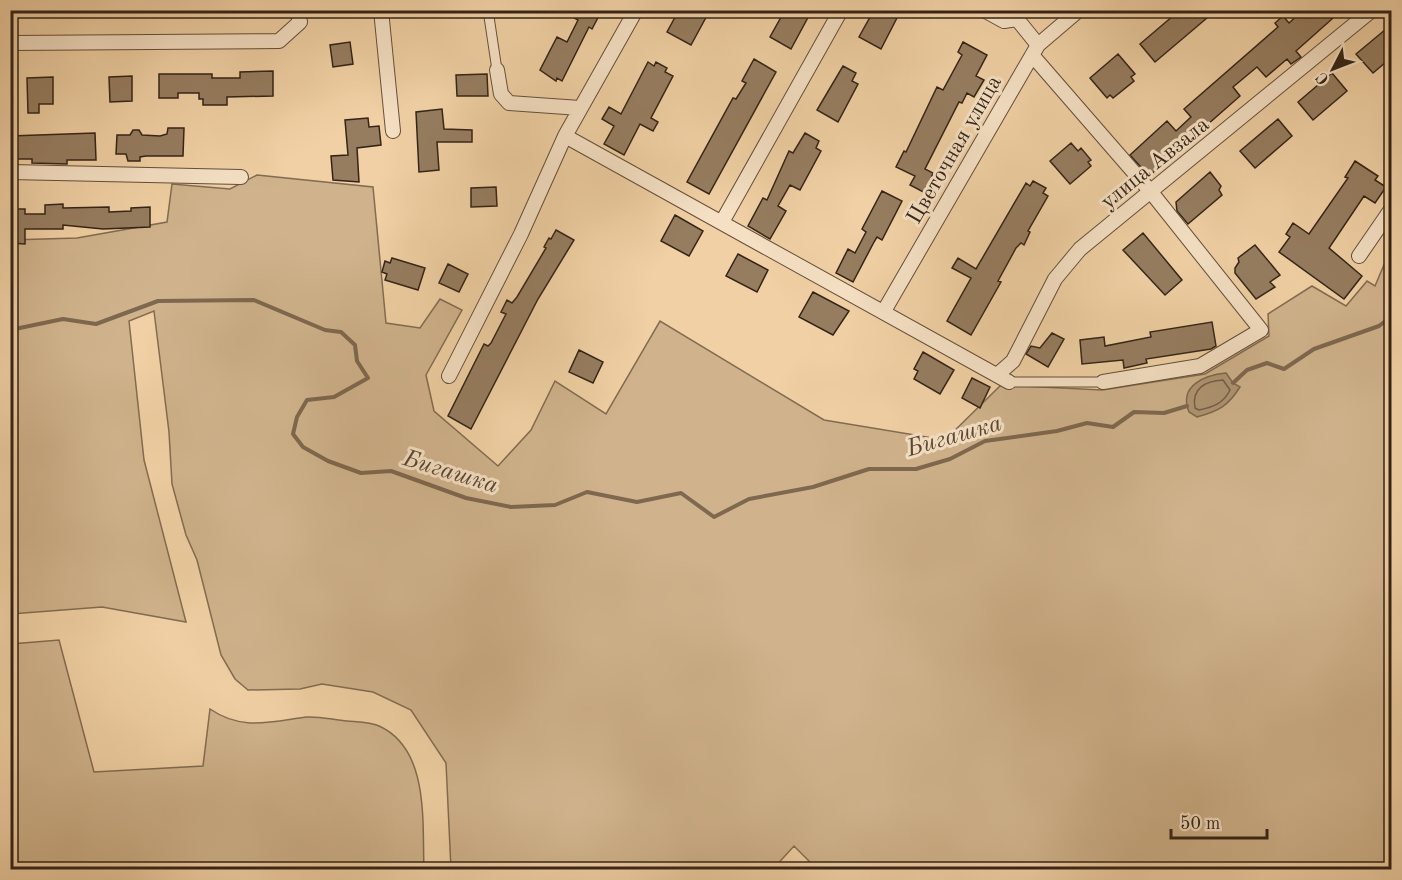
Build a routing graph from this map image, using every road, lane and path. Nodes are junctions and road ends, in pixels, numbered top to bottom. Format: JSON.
{"nodes":[{"id":1,"x":297,"y":10,"type":"edge"},
{"id":2,"x":381,"y":10,"type":"edge"},
{"id":3,"x":488,"y":10,"type":"edge"},
{"id":4,"x":636,"y":10,"type":"edge"},
{"id":5,"x":841,"y":10,"type":"edge"},
{"id":6,"x":984,"y":10,"type":"edge"},
{"id":7,"x":1080,"y":10,"type":"edge"},
{"id":8,"x":1372,"y":10,"type":"edge"},
{"id":9,"x":1019,"y":15,"type":"edge"},
{"id":10,"x":10,"y":43,"type":"edge"},
{"id":11,"x":1035,"y":50,"type":"junction"},
{"id":12,"x":496,"y":70,"type":"joint"},
{"id":13,"x":580,"y":108,"type":"junction"},
{"id":14,"x":393,"y":131,"type":"dead end"},
{"id":15,"x":565,"y":136,"type":"junction"},
{"id":16,"x":10,"y":172,"type":"edge"},
{"id":17,"x":241,"y":177,"type":"dead end"},
{"id":18,"x":1151,"y":192,"type":"junction"},
{"id":19,"x":1392,"y":208,"type":"edge"},
{"id":20,"x":722,"y":222,"type":"junction"},
{"id":21,"x":1359,"y":256,"type":"dead end"},
{"id":22,"x":884,"y":311,"type":"junction"},
{"id":23,"x":997,"y":375,"type":"junction"},
{"id":24,"x":449,"y":376,"type":"dead end"},
{"id":25,"x":1009,"y":382,"type":"joint"},
{"id":26,"x":1103,"y":382,"type":"joint"}],
"edges":[{"from":1,"to":10,"type":"street"},
{"from":2,"to":14,"type":"street"},
{"from":3,"to":12,"type":"street"},
{"from":4,"to":13,"type":"street"},
{"from":5,"to":20,"type":"street"},
{"from":6,"to":9,"type":"street"},
{"from":7,"to":11,"type":"street"},
{"from":8,"to":18,"type":"street","name":"улица Авзала"},
{"from":9,"to":11,"type":"street"},
{"from":11,"to":18,"type":"street"},
{"from":11,"to":22,"type":"street","name":"Цветочная улица"},
{"from":12,"to":13,"type":"street"},
{"from":13,"to":15,"type":"street"},
{"from":15,"to":20,"type":"street"},
{"from":15,"to":24,"type":"street"},
{"from":16,"to":17,"type":"street"},
{"from":18,"to":23,"type":"street","name":"улица Авзала"},
{"from":18,"to":26,"type":"street"},
{"from":19,"to":21,"type":"street"},
{"from":20,"to":22,"type":"street"},
{"from":22,"to":23,"type":"street"},
{"from":23,"to":25,"type":"street"},
{"from":25,"to":26,"type":"street"}]}
